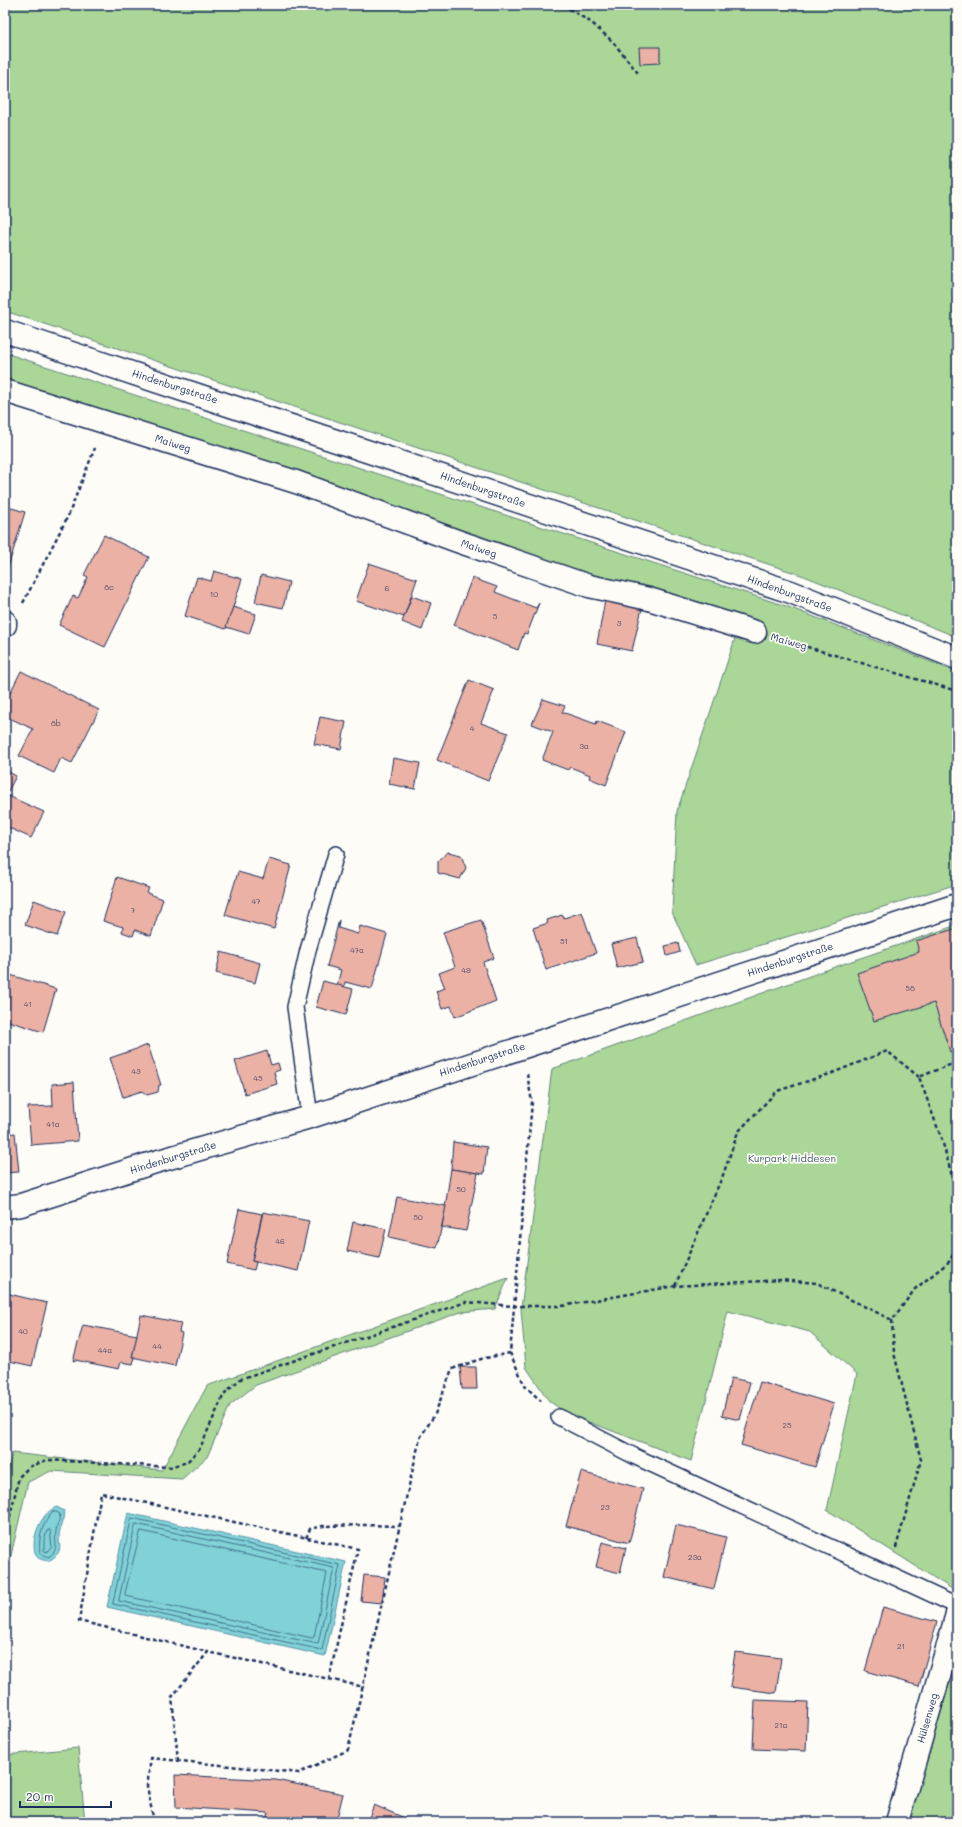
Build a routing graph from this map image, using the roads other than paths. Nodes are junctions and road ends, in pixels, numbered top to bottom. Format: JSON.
{"nodes":[{"id":1,"x":5,"y":330,"type":"edge"},
{"id":2,"x":5,"y":391,"type":"edge"},
{"id":3,"x":755,"y":632,"type":"road end"},
{"id":4,"x":957,"y":658,"type":"edge"},
{"id":5,"x":336,"y":854,"type":"dead end"},
{"id":6,"x":957,"y":905,"type":"edge"},
{"id":7,"x":310,"y":1117,"type":"junction"},
{"id":8,"x":5,"y":1207,"type":"edge"},
{"id":9,"x":559,"y":1417,"type":"road end"},
{"id":10,"x":957,"y":1606,"type":"edge"},
{"id":11,"x":957,"y":1614,"type":"edge"},
{"id":12,"x":897,"y":1822,"type":"edge"}],
"edges":[{"from":1,"to":4,"type":"main road","name":"Hindenburgstraße"},
{"from":2,"to":3,"type":"main road","name":"Maiweg"},
{"from":5,"to":7,"type":"lane"},
{"from":6,"to":7,"type":"main road","name":"Hindenburgstraße"},
{"from":7,"to":8,"type":"main road","name":"Hindenburgstraße"},
{"from":9,"to":10,"type":"lane"},
{"from":11,"to":12,"type":"main road","name":"Hülsenweg"}]}
